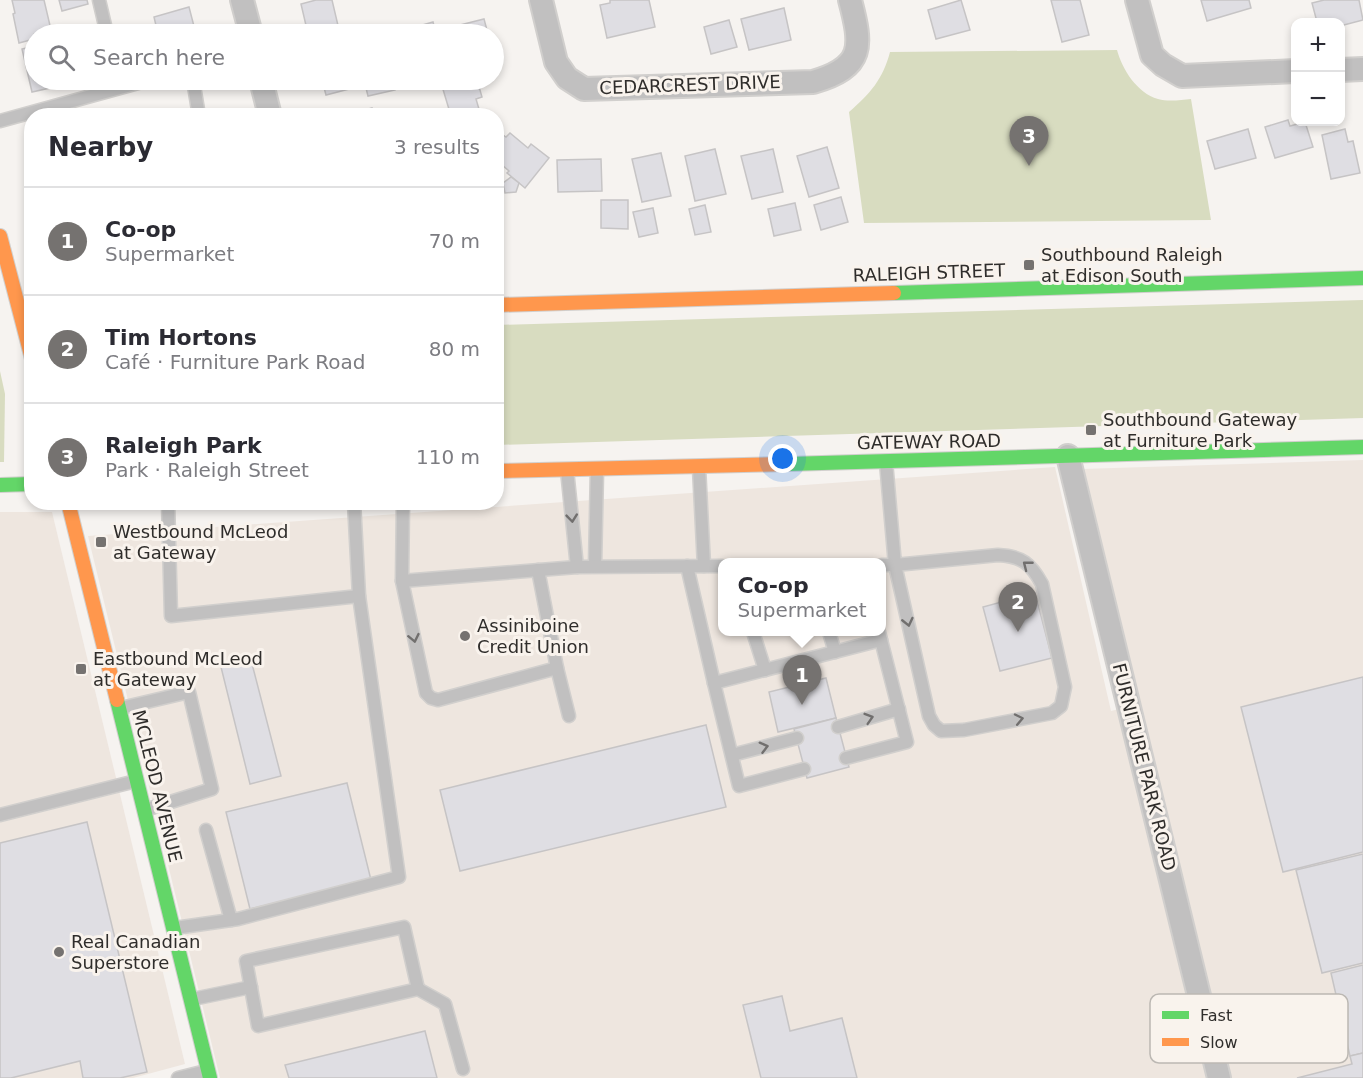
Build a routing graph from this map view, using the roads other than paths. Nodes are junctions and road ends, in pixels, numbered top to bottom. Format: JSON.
{"nodes":[{"id":1,"x":99,"y":0,"type":"edge"},
{"id":2,"x":242,"y":0,"type":"edge"},
{"id":3,"x":541,"y":0,"type":"edge"},
{"id":4,"x":1137,"y":0,"type":"edge"},
{"id":5,"x":853,"y":11,"type":"edge"},
{"id":6,"x":105,"y":24,"type":"edge"},
{"id":7,"x":248,"y":24,"type":"edge"},
{"id":8,"x":1363,"y":69,"type":"edge"},
{"id":9,"x":1345,"y":70,"type":"edge"},
{"id":10,"x":1291,"y":71,"type":"edge"},
{"id":11,"x":97,"y":90,"type":"edge"},
{"id":12,"x":195,"y":90,"type":"edge"},
{"id":13,"x":264,"y":90,"type":"edge"},
{"id":14,"x":41,"y":108,"type":"edge"},
{"id":15,"x":198,"y":108,"type":"edge"},
{"id":16,"x":268,"y":108,"type":"edge"},
{"id":17,"x":24,"y":113,"type":"edge"},
{"id":18,"x":0,"y":121,"type":"edge"},
{"id":19,"x":0,"y":236,"type":"edge"},
{"id":20,"x":1363,"y":278,"type":"edge"},
{"id":21,"x":504,"y":305,"type":"edge"},
{"id":22,"x":20,"y":313,"type":"edge"},
{"id":23,"x":24,"y":328,"type":"edge"},
{"id":24,"x":1363,"y":447,"type":"edge"},
{"id":25,"x":1068,"y":456,"type":"junction"},
{"id":26,"x":886,"y":461,"type":"junction"},
{"id":27,"x":699,"y":466,"type":"junction"},
{"id":28,"x":597,"y":468,"type":"junction"},
{"id":29,"x":567,"y":469,"type":"junction"},
{"id":30,"x":504,"y":471,"type":"edge"},
{"id":31,"x":24,"y":484,"type":"edge"},
{"id":32,"x":0,"y":485,"type":"edge"},
{"id":33,"x":70,"y":510,"type":"edge"},
{"id":34,"x":168,"y":510,"type":"edge"},
{"id":35,"x":354,"y":510,"type":"edge"},
{"id":36,"x":404,"y":510,"type":"edge"},
{"id":37,"x":888,"y":565,"type":"edge"},
{"id":38,"x":595,"y":566,"type":"junction"},
{"id":39,"x":687,"y":566,"type":"junction"},
{"id":40,"x":704,"y":566,"type":"junction"},
{"id":41,"x":718,"y":566,"type":"edge"},
{"id":42,"x":577,"y":567,"type":"junction"},
{"id":43,"x":538,"y":570,"type":"junction"},
{"id":44,"x":402,"y":581,"type":"junction"},
{"id":45,"x":359,"y":596,"type":"junction"},
{"id":46,"x":754,"y":636,"type":"edge"},
{"id":47,"x":830,"y":636,"type":"edge"},
{"id":48,"x":880,"y":636,"type":"edge"},
{"id":49,"x":835,"y":652,"type":"junction"},
{"id":50,"x":557,"y":668,"type":"junction"},
{"id":51,"x":765,"y":670,"type":"junction"},
{"id":52,"x":714,"y":683,"type":"junction"},
{"id":53,"x":119,"y":708,"type":"junction"},
{"id":54,"x":899,"y":709,"type":"junction"},
{"id":55,"x":569,"y":716,"type":"dead end"},
{"id":56,"x":838,"y":728,"type":"dead end"},
{"id":57,"x":797,"y":738,"type":"dead end"},
{"id":58,"x":732,"y":755,"type":"junction"},
{"id":59,"x":846,"y":758,"type":"dead end"},
{"id":60,"x":804,"y":769,"type":"dead end"},
{"id":61,"x":137,"y":781,"type":"junction"},
{"id":62,"x":144,"y":810,"type":"junction"},
{"id":63,"x":0,"y":815,"type":"edge"},
{"id":64,"x":206,"y":830,"type":"dead end"},
{"id":65,"x":231,"y":920,"type":"junction"},
{"id":66,"x":173,"y":929,"type":"junction"},
{"id":67,"x":251,"y":987,"type":"junction"},
{"id":68,"x":418,"y":989,"type":"junction"},
{"id":69,"x":1199,"y":994,"type":"edge"},
{"id":70,"x":191,"y":999,"type":"junction"},
{"id":71,"x":1215,"y":1063,"type":"edge"},
{"id":72,"x":463,"y":1069,"type":"dead end"},
{"id":73,"x":209,"y":1074,"type":"edge"},
{"id":74,"x":178,"y":1078,"type":"edge"},
{"id":75,"x":1219,"y":1078,"type":"edge"}],
"edges":[{"from":1,"to":6,"type":"lane"},
{"from":2,"to":7,"type":"street"},
{"from":3,"to":5,"type":"street","name":"CEDARCREST DRIVE"},
{"from":4,"to":10,"type":"street"},
{"from":8,"to":9,"type":"street"},
{"from":11,"to":14,"type":"lane"},
{"from":12,"to":15,"type":"lane"},
{"from":13,"to":16,"type":"street"},
{"from":17,"to":18,"type":"lane"},
{"from":19,"to":22,"type":"street"},
{"from":20,"to":21,"type":"street","name":"RALEIGH STREET"},
{"from":22,"to":23,"type":"street"},
{"from":24,"to":25,"type":"street","name":"GATEWAY ROAD"},
{"from":25,"to":26,"type":"street","name":"GATEWAY ROAD"},
{"from":25,"to":69,"type":"street","name":"FURNITURE PARK ROAD"},
{"from":26,"to":27,"type":"street","name":"GATEWAY ROAD"},
{"from":26,"to":37,"type":"lane"},
{"from":27,"to":28,"type":"street","name":"GATEWAY ROAD"},
{"from":27,"to":40,"type":"lane"},
{"from":28,"to":29,"type":"street","name":"GATEWAY ROAD"},
{"from":28,"to":38,"type":"lane"},
{"from":29,"to":30,"type":"street","name":"GATEWAY ROAD"},
{"from":29,"to":42,"type":"lane","one_way":true},
{"from":31,"to":32,"type":"street"},
{"from":33,"to":53,"type":"street","name":"MCLEOD AVENUE"},
{"from":34,"to":45,"type":"lane"},
{"from":35,"to":45,"type":"lane"},
{"from":36,"to":44,"type":"lane"},
{"from":37,"to":37,"type":"lane","one_way":true},
{"from":38,"to":39,"type":"lane"},
{"from":38,"to":42,"type":"lane"},
{"from":39,"to":40,"type":"lane"},
{"from":39,"to":52,"type":"lane"},
{"from":40,"to":41,"type":"lane"},
{"from":42,"to":43,"type":"lane"},
{"from":43,"to":44,"type":"lane"},
{"from":43,"to":50,"type":"lane"},
{"from":44,"to":50,"type":"lane","one_way":true},
{"from":45,"to":65,"type":"lane"},
{"from":46,"to":51,"type":"lane"},
{"from":47,"to":49,"type":"lane"},
{"from":48,"to":49,"type":"lane"},
{"from":48,"to":54,"type":"lane"},
{"from":49,"to":51,"type":"lane"},
{"from":50,"to":55,"type":"lane"},
{"from":51,"to":52,"type":"lane"},
{"from":52,"to":58,"type":"lane"},
{"from":53,"to":61,"type":"street","name":"MCLEOD AVENUE"},
{"from":53,"to":62,"type":"lane"},
{"from":56,"to":54,"type":"lane","one_way":true},
{"from":54,"to":59,"type":"lane"},
{"from":58,"to":57,"type":"lane","one_way":true},
{"from":58,"to":60,"type":"lane"},
{"from":61,"to":62,"type":"street","name":"MCLEOD AVENUE"},
{"from":61,"to":63,"type":"lane"},
{"from":62,"to":66,"type":"street","name":"MCLEOD AVENUE"},
{"from":64,"to":65,"type":"lane"},
{"from":65,"to":66,"type":"lane"},
{"from":66,"to":70,"type":"street","name":"MCLEOD AVENUE"},
{"from":67,"to":68,"type":"lane"},
{"from":67,"to":68,"type":"lane"},
{"from":67,"to":70,"type":"lane"},
{"from":68,"to":72,"type":"lane"},
{"from":70,"to":73,"type":"street","name":"MCLEOD AVENUE"},
{"from":71,"to":75,"type":"street","name":"FURNITURE PARK ROAD"},
{"from":73,"to":74,"type":"lane"}]}
